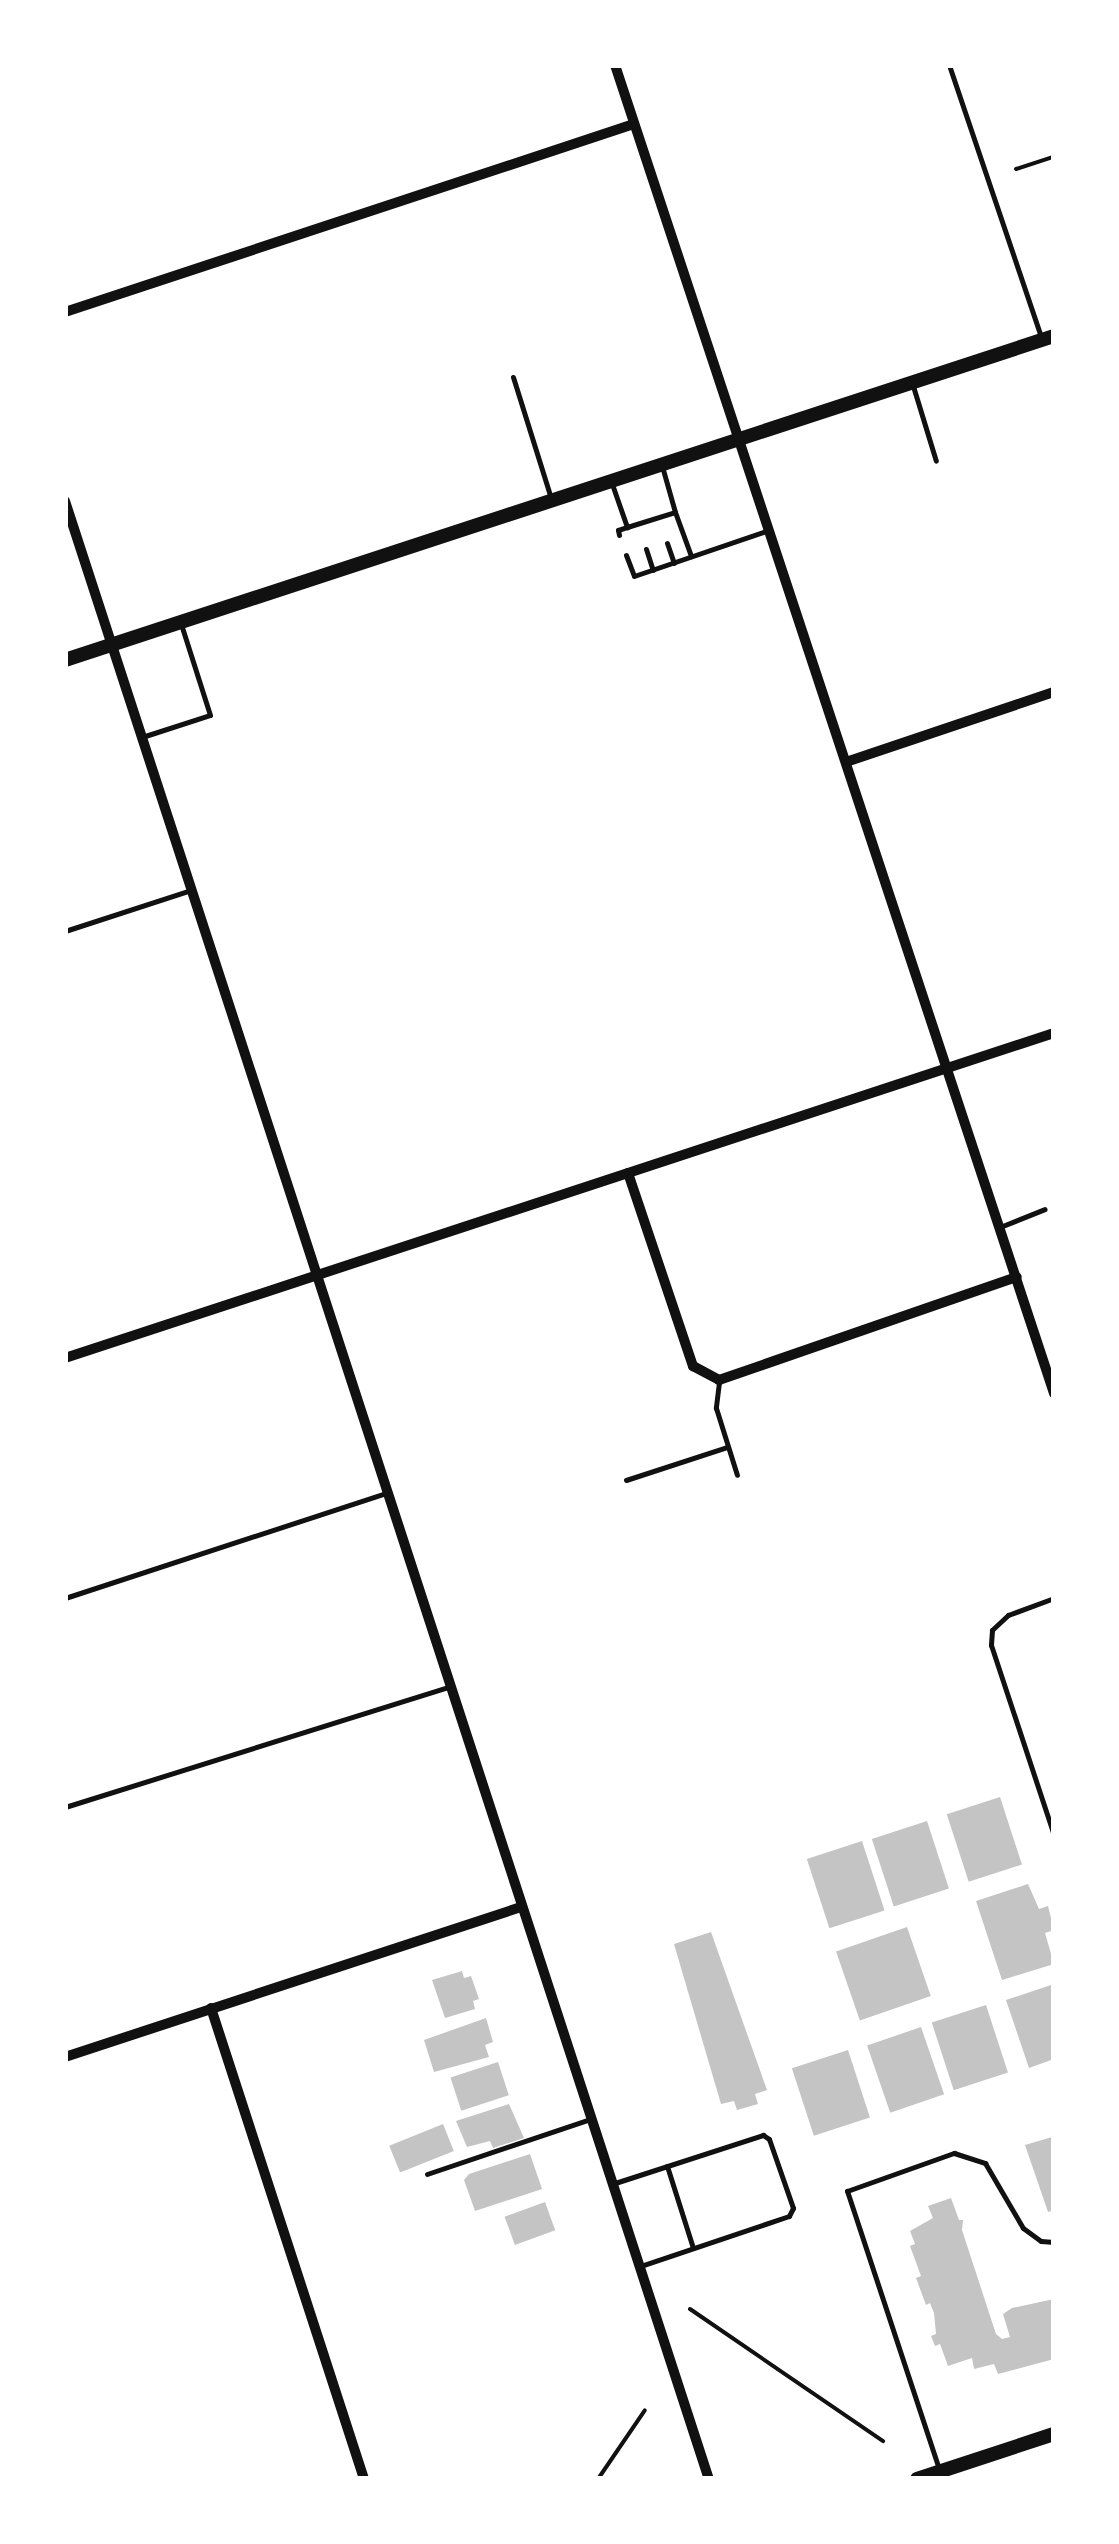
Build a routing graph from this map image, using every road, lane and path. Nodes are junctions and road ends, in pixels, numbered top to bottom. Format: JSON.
{"nodes":[{"id":1,"x":615,"y":65,"type":"edge"},
{"id":2,"x":949,"y":65,"type":"edge"},
{"id":3,"x":634,"y":124,"type":"junction"},
{"id":4,"x":1054,"y":157,"type":"edge"},
{"id":5,"x":1016,"y":170,"type":"dead end"},
{"id":6,"x":65,"y":312,"type":"edge"},
{"id":7,"x":1048,"y":338,"type":"edge"},
{"id":8,"x":513,"y":377,"type":"dead end"},
{"id":9,"x":912,"y":383,"type":"junction"},
{"id":10,"x":738,"y":440,"type":"junction"},
{"id":11,"x":936,"y":462,"type":"dead end"},
{"id":12,"x":661,"y":465,"type":"junction"},
{"id":13,"x":611,"y":482,"type":"junction"},
{"id":14,"x":65,"y":500,"type":"edge"},
{"id":15,"x":552,"y":501,"type":"junction"},
{"id":16,"x":676,"y":512,"type":"junction"},
{"id":17,"x":627,"y":527,"type":"junction"},
{"id":18,"x":769,"y":530,"type":"junction"},
{"id":19,"x":620,"y":535,"type":"dead end"},
{"id":20,"x":667,"y":543,"type":"dead end"},
{"id":21,"x":646,"y":549,"type":"dead end"},
{"id":22,"x":626,"y":555,"type":"dead end"},
{"id":23,"x":691,"y":556,"type":"junction"},
{"id":24,"x":674,"y":563,"type":"junction"},
{"id":25,"x":652,"y":570,"type":"junction"},
{"id":26,"x":180,"y":623,"type":"junction"},
{"id":27,"x":114,"y":644,"type":"junction"},
{"id":28,"x":65,"y":660,"type":"edge"},
{"id":29,"x":1054,"y":692,"type":"edge"},
{"id":30,"x":142,"y":737,"type":"junction"},
{"id":31,"x":849,"y":762,"type":"junction"},
{"id":32,"x":191,"y":890,"type":"junction"},
{"id":33,"x":65,"y":931,"type":"edge"},
{"id":34,"x":1054,"y":1033,"type":"edge"},
{"id":35,"x":948,"y":1067,"type":"junction"},
{"id":36,"x":628,"y":1173,"type":"junction"},
{"id":37,"x":1045,"y":1209,"type":"dead end"},
{"id":38,"x":1000,"y":1227,"type":"junction"},
{"id":39,"x":317,"y":1276,"type":"junction"},
{"id":40,"x":1016,"y":1278,"type":"junction"},
{"id":41,"x":65,"y":1358,"type":"edge"},
{"id":42,"x":719,"y":1380,"type":"junction"},
{"id":43,"x":1054,"y":1393,"type":"edge"},
{"id":44,"x":727,"y":1447,"type":"junction"},
{"id":45,"x":737,"y":1476,"type":"dead end"},
{"id":46,"x":626,"y":1480,"type":"dead end"},
{"id":47,"x":387,"y":1493,"type":"junction"},
{"id":48,"x":65,"y":1598,"type":"edge"},
{"id":49,"x":1054,"y":1598,"type":"edge"},
{"id":50,"x":449,"y":1686,"type":"junction"},
{"id":51,"x":65,"y":1807,"type":"edge"},
{"id":52,"x":1054,"y":1836,"type":"edge"},
{"id":53,"x":521,"y":1907,"type":"junction"},
{"id":54,"x":212,"y":2008,"type":"junction"},
{"id":55,"x":65,"y":2056,"type":"edge"},
{"id":56,"x":592,"y":2119,"type":"junction"},
{"id":57,"x":666,"y":2166,"type":"junction"},
{"id":58,"x":427,"y":2174,"type":"dead end"},
{"id":59,"x":613,"y":2184,"type":"junction"},
{"id":60,"x":1054,"y":2242,"type":"edge"},
{"id":61,"x":693,"y":2248,"type":"junction"},
{"id":62,"x":640,"y":2266,"type":"junction"},
{"id":63,"x":690,"y":2309,"type":"dead end"},
{"id":64,"x":646,"y":2410,"type":"dead end"},
{"id":65,"x":1054,"y":2434,"type":"edge"},
{"id":66,"x":883,"y":2441,"type":"dead end"},
{"id":67,"x":940,"y":2472,"type":"junction"},
{"id":68,"x":364,"y":2479,"type":"edge"},
{"id":69,"x":598,"y":2479,"type":"edge"},
{"id":70,"x":709,"y":2479,"type":"edge"},
{"id":71,"x":918,"y":2479,"type":"edge"}],
"edges":[{"from":1,"to":3,"type":"street"},
{"from":2,"to":7,"type":"lane"},
{"from":3,"to":6,"type":"street"},
{"from":3,"to":10,"type":"street"},
{"from":4,"to":5,"type":"path"},
{"from":7,"to":9,"type":"street"},
{"from":8,"to":15,"type":"lane"},
{"from":9,"to":10,"type":"street"},
{"from":9,"to":11,"type":"lane"},
{"from":10,"to":12,"type":"street"},
{"from":10,"to":18,"type":"street"},
{"from":12,"to":13,"type":"street"},
{"from":12,"to":16,"type":"lane"},
{"from":13,"to":15,"type":"street"},
{"from":13,"to":17,"type":"lane"},
{"from":14,"to":27,"type":"street"},
{"from":15,"to":26,"type":"street"},
{"from":16,"to":17,"type":"lane"},
{"from":16,"to":23,"type":"lane"},
{"from":17,"to":19,"type":"lane"},
{"from":18,"to":23,"type":"lane"},
{"from":18,"to":31,"type":"street"},
{"from":20,"to":24,"type":"lane"},
{"from":21,"to":25,"type":"lane"},
{"from":22,"to":25,"type":"lane"},
{"from":23,"to":24,"type":"lane"},
{"from":24,"to":25,"type":"lane"},
{"from":26,"to":27,"type":"street"},
{"from":26,"to":30,"type":"lane"},
{"from":27,"to":28,"type":"street"},
{"from":27,"to":30,"type":"street"},
{"from":29,"to":31,"type":"street"},
{"from":30,"to":32,"type":"street"},
{"from":31,"to":35,"type":"street"},
{"from":32,"to":33,"type":"lane"},
{"from":32,"to":39,"type":"street"},
{"from":34,"to":35,"type":"street"},
{"from":35,"to":36,"type":"street"},
{"from":35,"to":38,"type":"street"},
{"from":36,"to":39,"type":"street"},
{"from":36,"to":42,"type":"street"},
{"from":37,"to":38,"type":"lane"},
{"from":38,"to":40,"type":"street"},
{"from":39,"to":41,"type":"street"},
{"from":39,"to":47,"type":"street"},
{"from":40,"to":42,"type":"street"},
{"from":40,"to":43,"type":"street"},
{"from":42,"to":44,"type":"lane"},
{"from":44,"to":45,"type":"lane"},
{"from":44,"to":46,"type":"lane"},
{"from":47,"to":48,"type":"lane"},
{"from":47,"to":50,"type":"street"},
{"from":49,"to":52,"type":"lane"},
{"from":50,"to":51,"type":"lane"},
{"from":50,"to":53,"type":"street"},
{"from":53,"to":54,"type":"street"},
{"from":53,"to":56,"type":"street"},
{"from":54,"to":55,"type":"street"},
{"from":54,"to":68,"type":"street"},
{"from":56,"to":58,"type":"lane"},
{"from":56,"to":59,"type":"street"},
{"from":57,"to":59,"type":"lane"},
{"from":57,"to":61,"type":"lane"},
{"from":57,"to":61,"type":"lane"},
{"from":59,"to":62,"type":"street"},
{"from":60,"to":67,"type":"lane"},
{"from":61,"to":62,"type":"lane"},
{"from":62,"to":70,"type":"street"},
{"from":63,"to":66,"type":"path"},
{"from":64,"to":69,"type":"path"},
{"from":65,"to":67,"type":"street"},
{"from":67,"to":71,"type":"street"}]}
